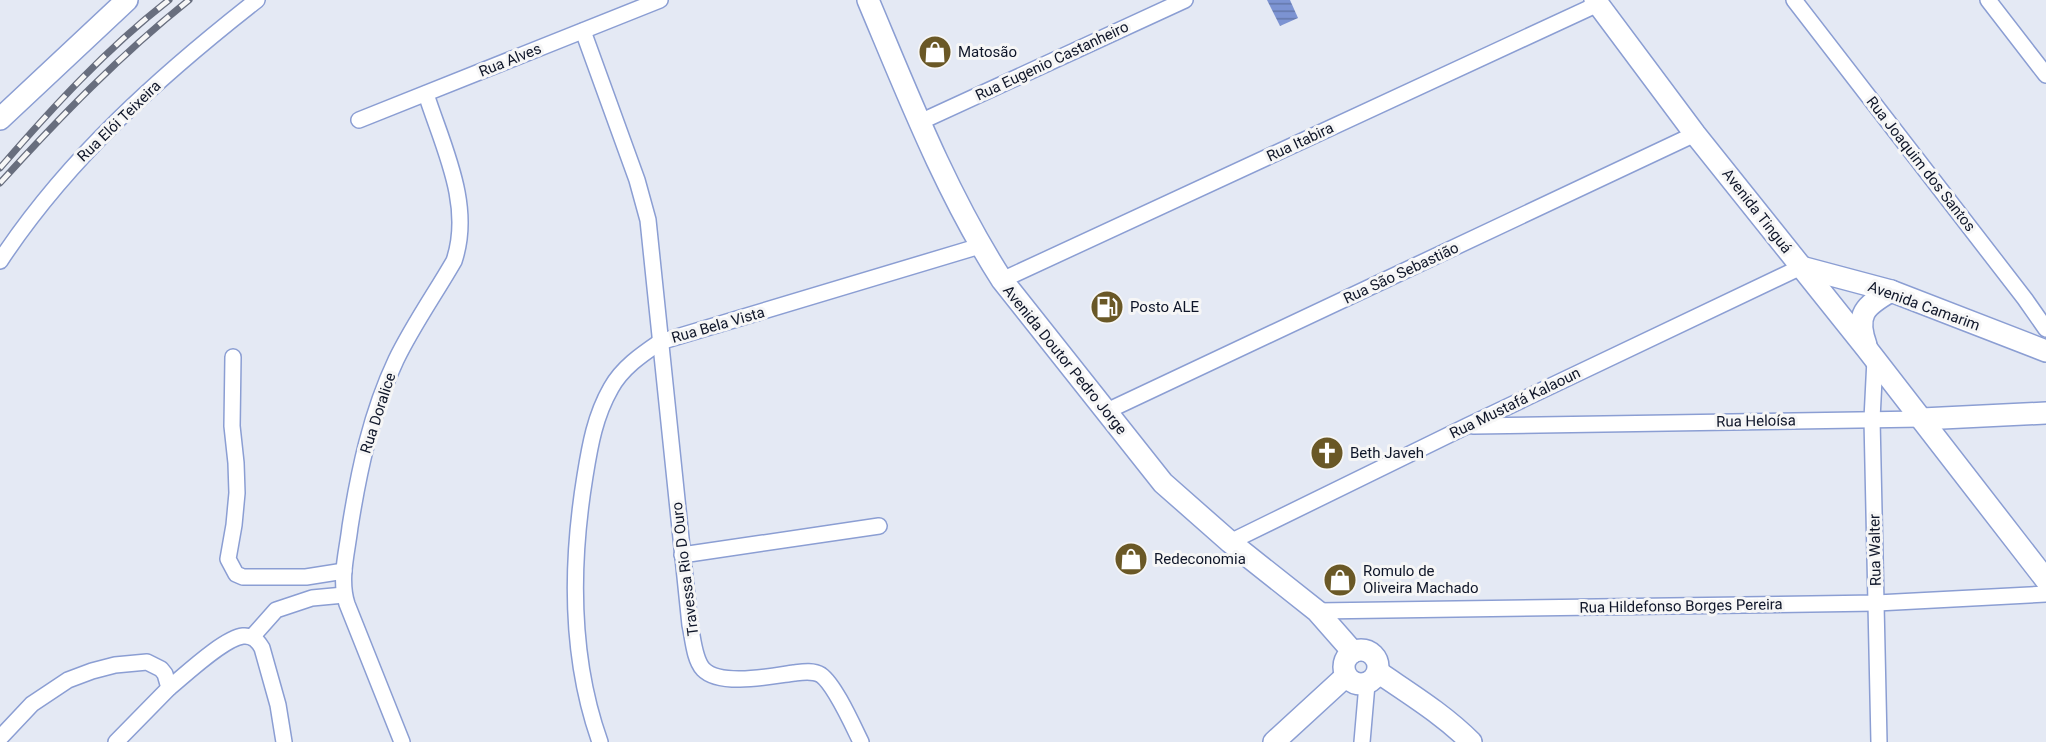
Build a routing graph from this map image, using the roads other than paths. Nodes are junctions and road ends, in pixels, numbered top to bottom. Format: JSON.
{"nodes":[{"id":1,"x":127,"y":0,"type":"edge"},
{"id":2,"x":257,"y":0,"type":"edge"},
{"id":3,"x":660,"y":0,"type":"edge"},
{"id":4,"x":868,"y":0,"type":"edge"},
{"id":5,"x":1185,"y":0,"type":"edge"},
{"id":6,"x":1794,"y":0,"type":"edge"},
{"id":7,"x":1988,"y":0,"type":"edge"},
{"id":8,"x":1597,"y":2,"type":"edge"},
{"id":9,"x":583,"y":31,"type":"junction"},
{"id":10,"x":2046,"y":75,"type":"edge"},
{"id":11,"x":426,"y":94,"type":"junction"},
{"id":12,"x":2,"y":112,"type":"edge"},
{"id":13,"x":359,"y":120,"type":"dead end"},
{"id":14,"x":920,"y":122,"type":"junction"},
{"id":15,"x":1695,"y":134,"type":"junction"},
{"id":16,"x":980,"y":246,"type":"junction"},
{"id":17,"x":0,"y":261,"type":"edge"},
{"id":18,"x":1800,"y":267,"type":"junction"},
{"id":19,"x":1002,"y":280,"type":"junction"},
{"id":20,"x":1891,"y":291,"type":"junction"},
{"id":21,"x":2046,"y":329,"type":"edge"},
{"id":22,"x":660,"y":342,"type":"junction"},
{"id":23,"x":2046,"y":351,"type":"edge"},
{"id":24,"x":1871,"y":354,"type":"junction"},
{"id":25,"x":233,"y":357,"type":"dead end"},
{"id":26,"x":1107,"y":411,"type":"junction"},
{"id":27,"x":2046,"y":413,"type":"edge"},
{"id":28,"x":1872,"y":419,"type":"junction"},
{"id":29,"x":1922,"y":419,"type":"junction"},
{"id":30,"x":1467,"y":426,"type":"junction"},
{"id":31,"x":879,"y":526,"type":"dead end"},
{"id":32,"x":1230,"y":542,"type":"junction"},
{"id":33,"x":682,"y":555,"type":"junction"},
{"id":34,"x":344,"y":571,"type":"junction"},
{"id":35,"x":2046,"y":580,"type":"edge"},
{"id":36,"x":2046,"y":594,"type":"edge"},
{"id":37,"x":344,"y":595,"type":"junction"},
{"id":38,"x":1876,"y":603,"type":"junction"},
{"id":39,"x":1317,"y":611,"type":"junction"},
{"id":40,"x":252,"y":637,"type":"junction"},
{"id":41,"x":1353,"y":652,"type":"junction"},
{"id":42,"x":1346,"y":676,"type":"junction"},
{"id":43,"x":1372,"y":678,"type":"junction"},
{"id":44,"x":169,"y":688,"type":"junction"},
{"id":45,"x":0,"y":738,"type":"edge"},
{"id":46,"x":116,"y":742,"type":"edge"},
{"id":47,"x":284,"y":742,"type":"edge"},
{"id":48,"x":402,"y":742,"type":"edge"},
{"id":49,"x":600,"y":742,"type":"edge"},
{"id":50,"x":861,"y":742,"type":"edge"},
{"id":51,"x":1274,"y":742,"type":"edge"},
{"id":52,"x":1362,"y":742,"type":"edge"},
{"id":53,"x":1470,"y":742,"type":"edge"},
{"id":54,"x":1879,"y":742,"type":"edge"}],
"edges":[{"from":1,"to":12,"type":"street"},
{"from":2,"to":17,"type":"street","name":"Rua Elói Teixeira"},
{"from":3,"to":9,"type":"street","name":"Rua Alves"},
{"from":4,"to":14,"type":"street","name":"Avenida Doutor Pedro Jorge"},
{"from":5,"to":14,"type":"street","name":"Rua Eugenio Castanheiro"},
{"from":6,"to":21,"type":"street","name":"Rua Joaquim dos Santos"},
{"from":7,"to":10,"type":"street"},
{"from":8,"to":15,"type":"street","name":"Avenida Tinguá"},
{"from":8,"to":19,"type":"street","name":"Rua Itabira"},
{"from":9,"to":11,"type":"street","name":"Rua Alves"},
{"from":9,"to":22,"type":"street","name":"Travessa Rio D Ouro"},
{"from":11,"to":13,"type":"street","name":"Rua Alves"},
{"from":11,"to":34,"type":"street","name":"Rua Doralice"},
{"from":14,"to":16,"type":"street","name":"Avenida Doutor Pedro Jorge"},
{"from":15,"to":18,"type":"street","name":"Avenida Tinguá"},
{"from":15,"to":26,"type":"street","name":"Rua São Sebastião"},
{"from":16,"to":19,"type":"street","name":"Avenida Doutor Pedro Jorge"},
{"from":16,"to":22,"type":"street","name":"Rua Bela Vista"},
{"from":18,"to":20,"type":"street","name":"Avenida Camarim"},
{"from":18,"to":24,"type":"street","name":"Avenida Tinguá"},
{"from":18,"to":30,"type":"street","name":"Rua Mustafá Kalaoun"},
{"from":19,"to":26,"type":"street","name":"Avenida Doutor Pedro Jorge"},
{"from":20,"to":23,"type":"street","name":"Avenida Camarim"},
{"from":20,"to":24,"type":"street"},
{"from":22,"to":33,"type":"street","name":"Travessa Rio D Ouro"},
{"from":22,"to":49,"type":"street","name":"Rua Bela Vista"},
{"from":24,"to":28,"type":"street","name":"Rua Walter"},
{"from":24,"to":29,"type":"street","name":"Avenida Tinguá"},
{"from":25,"to":34,"type":"street"},
{"from":26,"to":32,"type":"street","name":"Avenida Doutor Pedro Jorge"},
{"from":27,"to":29,"type":"street","name":"Rua Heloísa"},
{"from":28,"to":29,"type":"street","name":"Rua Heloísa"},
{"from":28,"to":30,"type":"street","name":"Rua Heloísa"},
{"from":28,"to":38,"type":"street","name":"Rua Walter"},
{"from":29,"to":35,"type":"street","name":"Avenida Tinguá"},
{"from":30,"to":32,"type":"street","name":"Rua Mustafá Kalaoun"},
{"from":31,"to":33,"type":"street"},
{"from":32,"to":39,"type":"street","name":"Avenida Doutor Pedro Jorge"},
{"from":33,"to":50,"type":"street","name":"Travessa Rio D Ouro"},
{"from":34,"to":37,"type":"street","name":"Rua Doralice"},
{"from":36,"to":38,"type":"street","name":"Rua Hildefonso Borges Pereira"},
{"from":37,"to":40,"type":"street"},
{"from":37,"to":48,"type":"street","name":"Rua Doralice"},
{"from":38,"to":39,"type":"street","name":"Rua Hildefonso Borges Pereira"},
{"from":38,"to":54,"type":"street","name":"Rua Walter"},
{"from":39,"to":41,"type":"street","name":"Avenida Doutor Pedro Jorge"},
{"from":40,"to":44,"type":"street"},
{"from":40,"to":47,"type":"street"},
{"from":41,"to":42,"type":"street"},
{"from":41,"to":43,"type":"street","name":"Avenida Doutor Pedro Jorge"},
{"from":42,"to":43,"type":"street","name":"Avenida Doutor Pedro Jorge"},
{"from":42,"to":51,"type":"street"},
{"from":43,"to":52,"type":"street"},
{"from":43,"to":53,"type":"street","name":"Avenida Doutor Pedro Jorge"},
{"from":44,"to":45,"type":"street"},
{"from":44,"to":46,"type":"street"}]}
